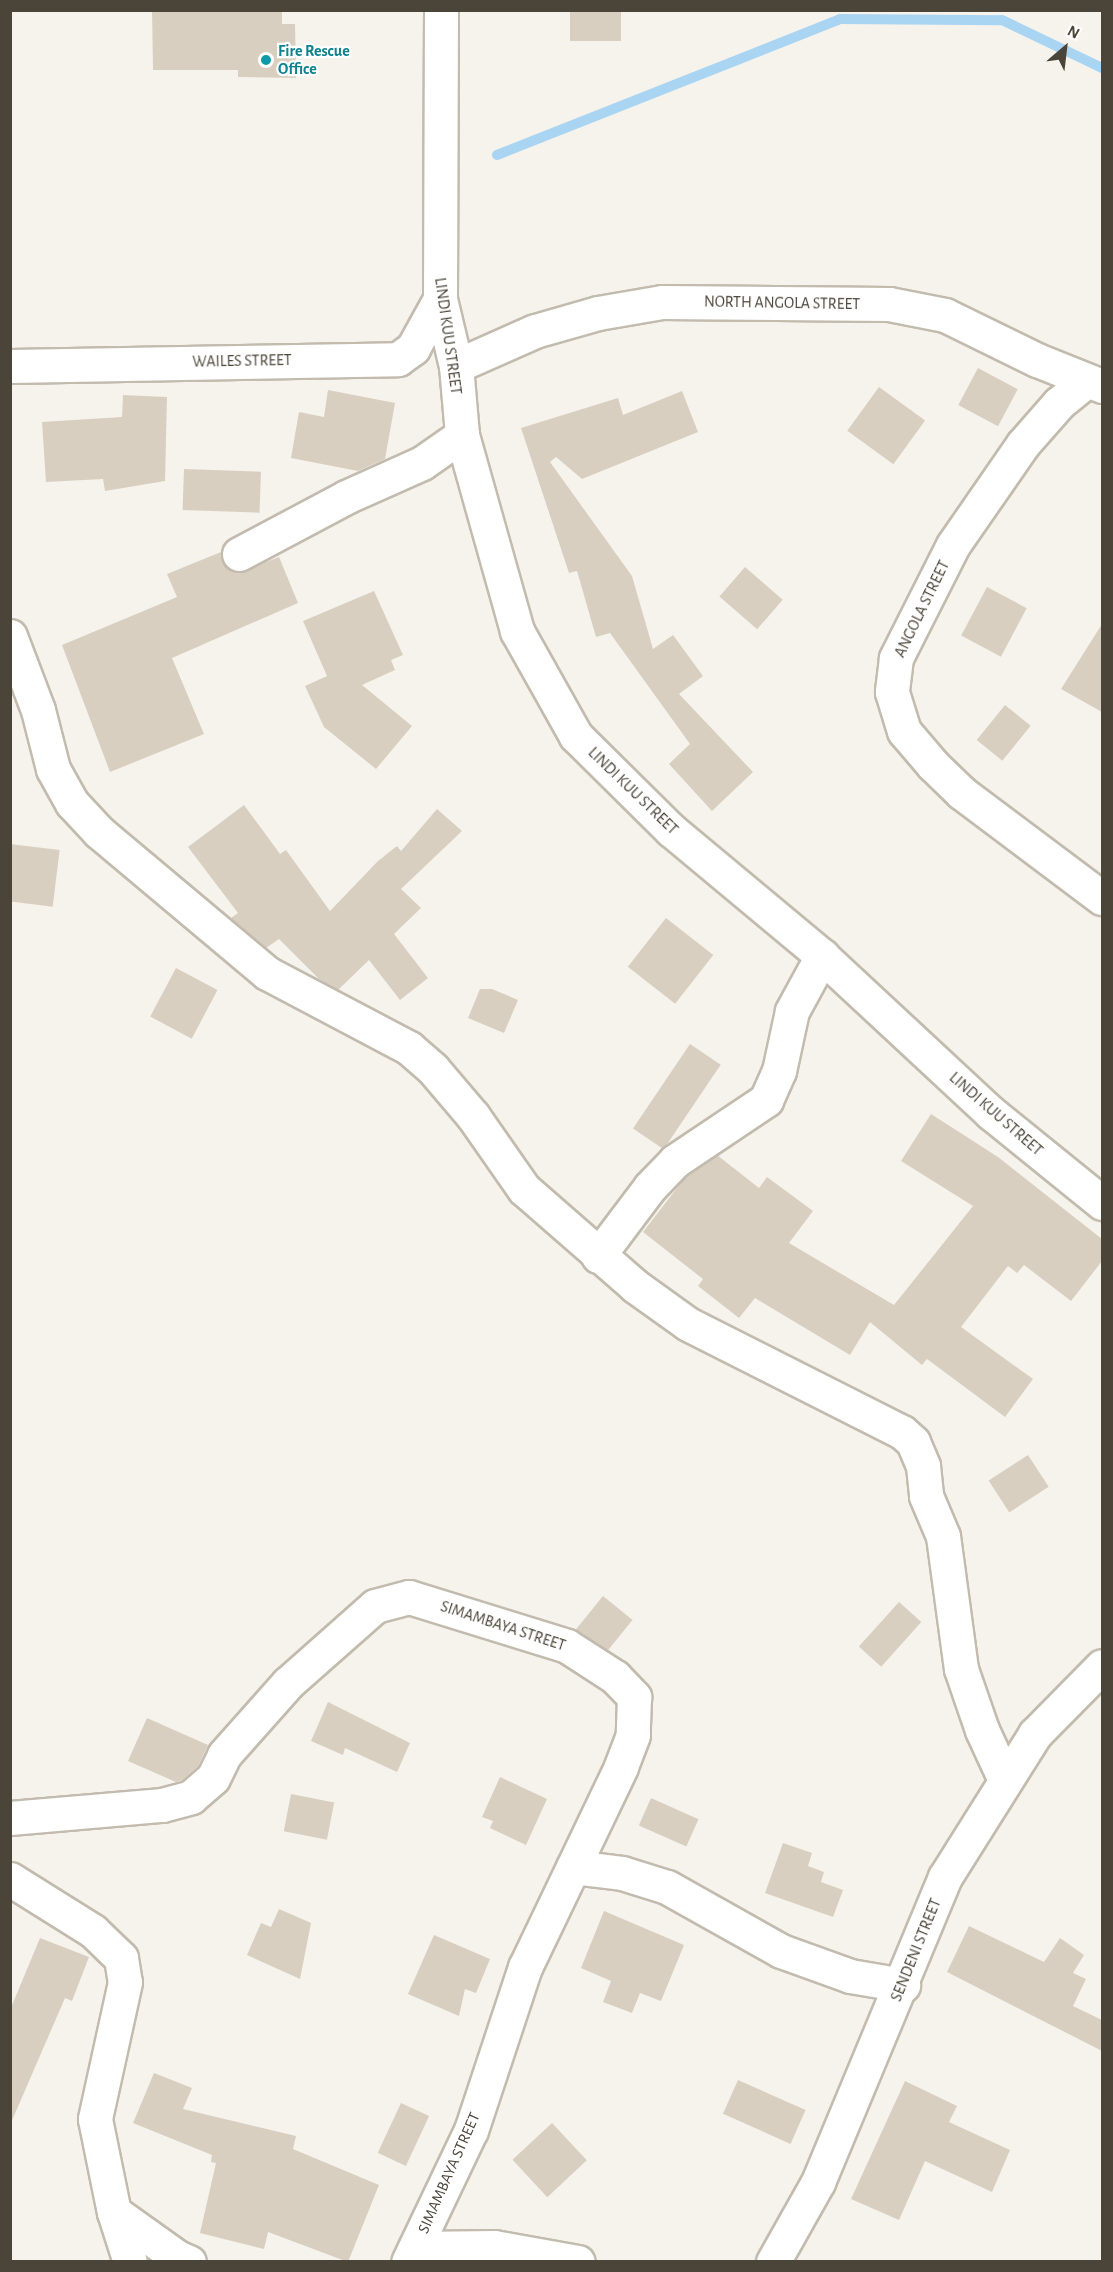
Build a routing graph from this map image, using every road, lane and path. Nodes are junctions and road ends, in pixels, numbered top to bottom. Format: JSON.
{"nodes":[{"id":1,"x":441,"y":10,"type":"edge"},
{"id":2,"x":440,"y":299,"type":"junction"},
{"id":3,"x":10,"y":366,"type":"edge"},
{"id":4,"x":456,"y":366,"type":"junction"},
{"id":5,"x":1094,"y":384,"type":"edge"},
{"id":6,"x":462,"y":435,"type":"junction"},
{"id":7,"x":239,"y":554,"type":"dead end"},
{"id":8,"x":10,"y":636,"type":"edge"},
{"id":9,"x":1102,"y":898,"type":"edge"},
{"id":10,"x":822,"y":956,"type":"junction"},
{"id":11,"x":1102,"y":1203,"type":"edge"},
{"id":12,"x":598,"y":1256,"type":"junction"},
{"id":13,"x":1102,"y":1665,"type":"edge"},
{"id":14,"x":1005,"y":1780,"type":"junction"},
{"id":15,"x":10,"y":1818,"type":"edge"},
{"id":16,"x":573,"y":1867,"type":"junction"},
{"id":17,"x":10,"y":1879,"type":"edge"},
{"id":18,"x":903,"y":1985,"type":"junction"},
{"id":19,"x":114,"y":2212,"type":"junction"},
{"id":20,"x":412,"y":2255,"type":"edge"},
{"id":21,"x":130,"y":2262,"type":"edge"},
{"id":22,"x":189,"y":2262,"type":"edge"},
{"id":23,"x":578,"y":2262,"type":"edge"},
{"id":24,"x":773,"y":2262,"type":"edge"}],
"edges":[{"from":1,"to":2,"type":"street","name":"LINDI KUU STREET"},
{"from":2,"to":3,"type":"street","name":"WAILES STREET"},
{"from":2,"to":4,"type":"street","name":"LINDI KUU STREET"},
{"from":4,"to":5,"type":"street","name":"NORTH ANGOLA STREET"},
{"from":4,"to":6,"type":"street","name":"LINDI KUU STREET"},
{"from":5,"to":9,"type":"street","name":"ANGOLA STREET"},
{"from":6,"to":7,"type":"street"},
{"from":6,"to":10,"type":"street","name":"LINDI KUU STREET"},
{"from":8,"to":12,"type":"street"},
{"from":10,"to":11,"type":"street","name":"LINDI KUU STREET"},
{"from":10,"to":12,"type":"street"},
{"from":12,"to":14,"type":"street"},
{"from":13,"to":14,"type":"street","name":"SENDENI STREET"},
{"from":14,"to":18,"type":"street","name":"SENDENI STREET"},
{"from":15,"to":16,"type":"street","name":"SIMAMBAYA STREET"},
{"from":16,"to":18,"type":"street"},
{"from":16,"to":20,"type":"street","name":"SIMAMBAYA STREET"},
{"from":17,"to":19,"type":"street"},
{"from":18,"to":24,"type":"street","name":"SENDENI STREET"},
{"from":19,"to":21,"type":"street"},
{"from":19,"to":22,"type":"street"},
{"from":20,"to":23,"type":"street"}]}
